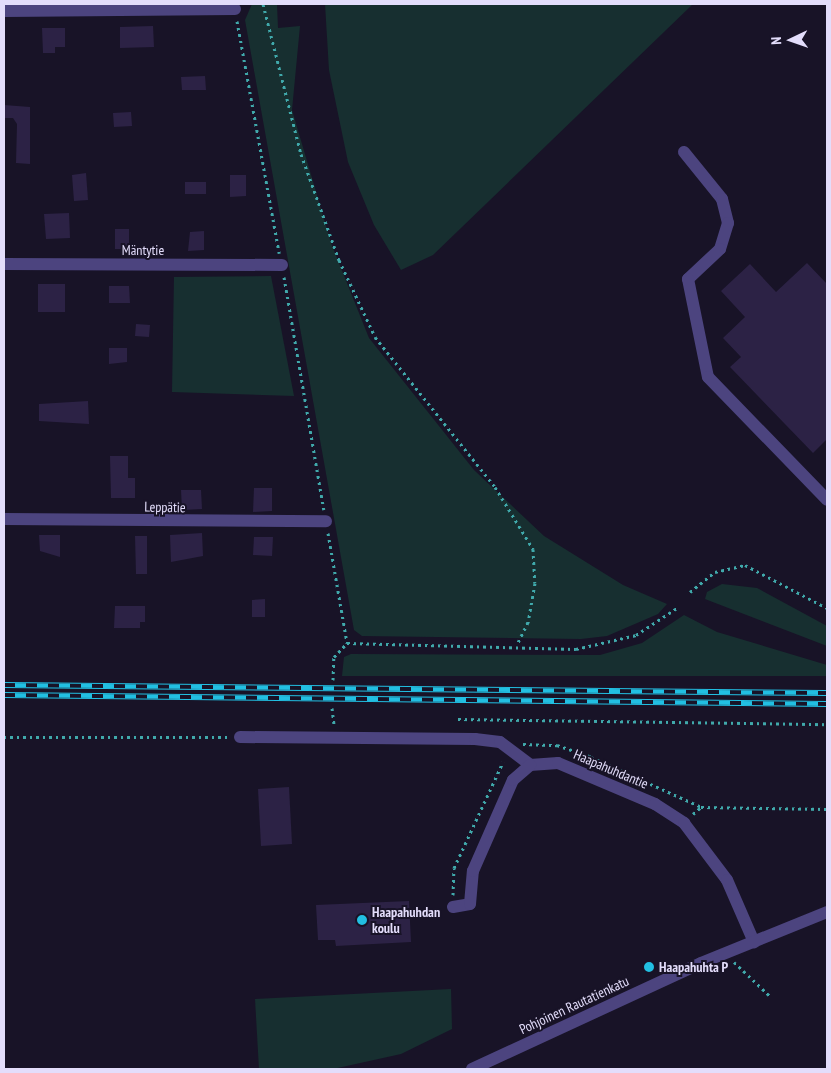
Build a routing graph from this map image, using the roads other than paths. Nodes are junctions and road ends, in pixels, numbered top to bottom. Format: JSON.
{"nodes":[{"id":1,"x":235,"y":10,"type":"road end"},
{"id":2,"x":4,"y":11,"type":"edge"},
{"id":3,"x":684,"y":152,"type":"dead end"},
{"id":4,"x":4,"y":264,"type":"edge"},
{"id":5,"x":282,"y":265,"type":"road end"},
{"id":6,"x":827,"y":500,"type":"edge"},
{"id":7,"x":4,"y":519,"type":"edge"},
{"id":8,"x":326,"y":521,"type":"road end"},
{"id":9,"x":240,"y":737,"type":"road end"},
{"id":10,"x":530,"y":766,"type":"junction"},
{"id":11,"x":453,"y":907,"type":"road end"},
{"id":12,"x":827,"y":912,"type":"edge"},
{"id":13,"x":754,"y":942,"type":"junction"},
{"id":14,"x":472,"y":1069,"type":"edge"}],
"edges":[{"from":1,"to":2,"type":"street"},
{"from":3,"to":6,"type":"street"},
{"from":4,"to":5,"type":"street","name":"Mäntytie"},
{"from":7,"to":8,"type":"street","name":"Leppätie"},
{"from":9,"to":10,"type":"street"},
{"from":10,"to":11,"type":"street"},
{"from":10,"to":13,"type":"street","name":"Haapahuhdantie"},
{"from":12,"to":13,"type":"street","name":"Pohjoinen Rautatienkatu"},
{"from":13,"to":14,"type":"street","name":"Pohjoinen Rautatienkatu"}]}
